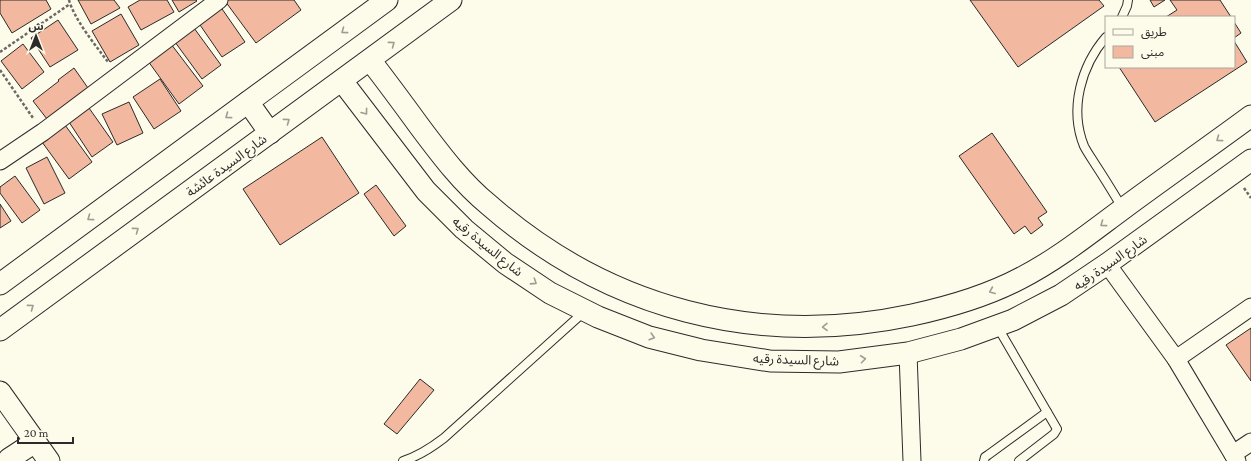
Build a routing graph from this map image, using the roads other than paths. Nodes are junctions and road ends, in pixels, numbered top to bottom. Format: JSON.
{"nodes":[{"id":1,"x":219,"y":0,"type":"edge"},
{"id":2,"x":451,"y":0,"type":"edge"},
{"id":3,"x":1128,"y":0,"type":"edge"},
{"id":4,"x":375,"y":4,"type":"edge"},
{"id":5,"x":1122,"y":16,"type":"edge"},
{"id":6,"x":1105,"y":38,"type":"edge"},
{"id":7,"x":370,"y":60,"type":"junction"},
{"id":8,"x":342,"y":81,"type":"junction"},
{"id":9,"x":248,"y":102,"type":"junction"},
{"id":10,"x":1251,"y":116,"type":"edge"},
{"id":11,"x":270,"y":133,"type":"junction"},
{"id":12,"x":1251,"y":160,"type":"edge"},
{"id":13,"x":0,"y":162,"type":"edge"},
{"id":14,"x":1123,"y":209,"type":"junction"},
{"id":15,"x":1107,"y":264,"type":"junction"},
{"id":16,"x":0,"y":284,"type":"edge"},
{"id":17,"x":1251,"y":307,"type":"edge"},
{"id":18,"x":585,"y":311,"type":"junction"},
{"id":19,"x":997,"y":326,"type":"junction"},
{"id":20,"x":0,"y":330,"type":"edge"},
{"id":21,"x":908,"y":353,"type":"junction"},
{"id":22,"x":1176,"y":359,"type":"junction"},
{"id":23,"x":0,"y":392,"type":"edge"},
{"id":24,"x":1047,"y":412,"type":"junction"},
{"id":25,"x":35,"y":442,"type":"junction"},
{"id":26,"x":1251,"y":442,"type":"edge"},
{"id":27,"x":7,"y":456,"type":"edge"},
{"id":28,"x":1235,"y":457,"type":"edge"},
{"id":29,"x":49,"y":461,"type":"edge"},
{"id":30,"x":403,"y":461,"type":"edge"},
{"id":31,"x":912,"y":461,"type":"edge"},
{"id":32,"x":984,"y":461,"type":"edge"},
{"id":33,"x":1019,"y":461,"type":"edge"}],
"edges":[{"from":1,"to":13,"type":"street"},
{"from":7,"to":2,"type":"street","name":"شارع السيدة عائشة","one_way":true},
{"from":3,"to":5,"type":"lane"},
{"from":4,"to":9,"type":"street","one_way":true},
{"from":6,"to":14,"type":"lane"},
{"from":7,"to":8,"type":"street","name":"شارع السيدة عائشة"},
{"from":14,"to":7,"type":"street","one_way":true},
{"from":11,"to":8,"type":"street","name":"شارع السيدة عائشة","one_way":true},
{"from":8,"to":18,"type":"street","name":"شارع السيدة رقيه","one_way":true},
{"from":9,"to":11,"type":"street"},
{"from":9,"to":16,"type":"street","one_way":true},
{"from":10,"to":14,"type":"street","one_way":true},
{"from":20,"to":11,"type":"street","name":"شارع السيدة عائشة","one_way":true},
{"from":12,"to":15,"type":"street","name":"شارع السيدة رقيه"},
{"from":15,"to":19,"type":"street","name":"شارع السيدة رقيه"},
{"from":15,"to":22,"type":"street"},
{"from":17,"to":22,"type":"street"},
{"from":18,"to":21,"type":"street","name":"شارع السيدة رقيه","one_way":true},
{"from":18,"to":30,"type":"lane"},
{"from":19,"to":21,"type":"street","name":"شارع السيدة رقيه"},
{"from":19,"to":24,"type":"lane"},
{"from":21,"to":31,"type":"street"},
{"from":22,"to":28,"type":"street"},
{"from":23,"to":25,"type":"street"},
{"from":24,"to":32,"type":"lane"},
{"from":24,"to":33,"type":"lane"},
{"from":25,"to":27,"type":"street"},
{"from":25,"to":29,"type":"street"},
{"from":26,"to":28,"type":"street"}]}
